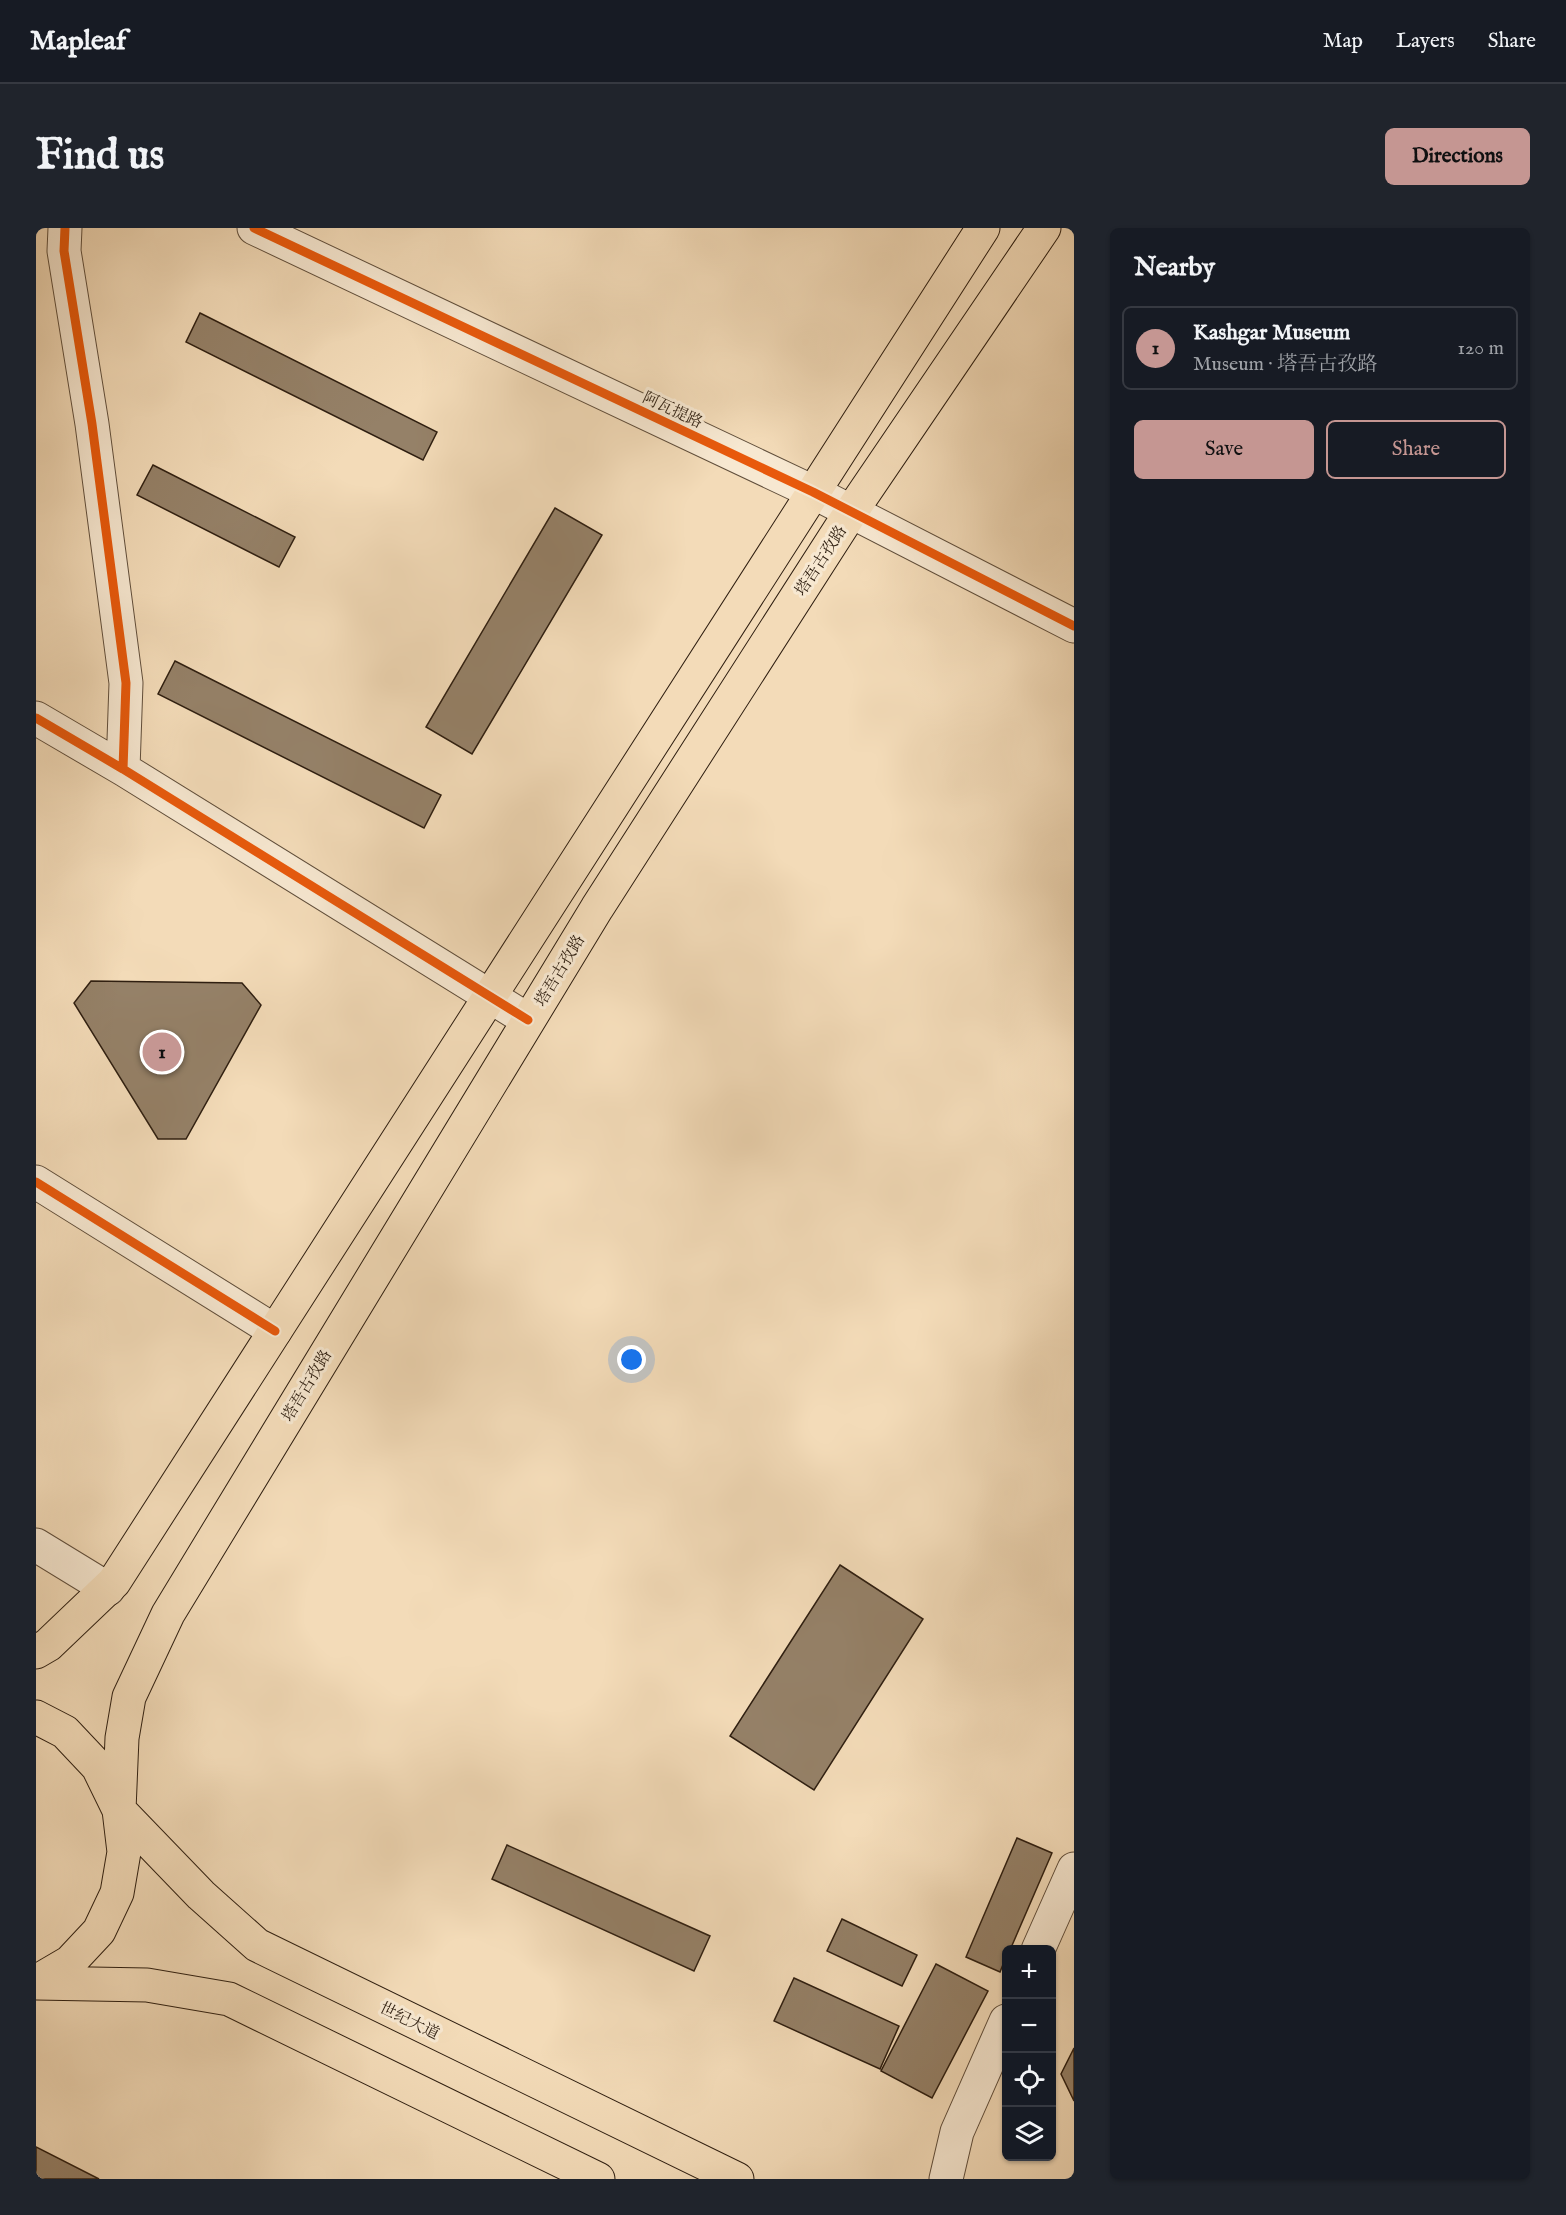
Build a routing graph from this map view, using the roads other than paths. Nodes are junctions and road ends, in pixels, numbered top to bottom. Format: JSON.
{"nodes":[{"id":1,"x":65,"y":228,"type":"edge"},
{"id":2,"x":254,"y":228,"type":"edge"},
{"id":3,"x":983,"y":228,"type":"edge"},
{"id":4,"x":1044,"y":228,"type":"edge"},
{"id":5,"x":813,"y":492,"type":"junction"},
{"id":6,"x":851,"y":512,"type":"junction"},
{"id":7,"x":1074,"y":626,"type":"edge"},
{"id":8,"x":36,"y":718,"type":"edge"},
{"id":9,"x":123,"y":769,"type":"junction"},
{"id":10,"x":489,"y":997,"type":"junction"},
{"id":11,"x":528,"y":1020,"type":"junction"},
{"id":12,"x":36,"y":1182,"type":"edge"},
{"id":13,"x":275,"y":1331,"type":"junction"},
{"id":14,"x":36,"y":1545,"type":"edge"},
{"id":15,"x":108,"y":1589,"type":"junction"},
{"id":16,"x":36,"y":1652,"type":"edge"},
{"id":17,"x":36,"y":1717,"type":"edge"},
{"id":18,"x":119,"y":1810,"type":"junction"},
{"id":19,"x":1074,"y":1869,"type":"edge"},
{"id":20,"x":1040,"y":1945,"type":"edge"},
{"id":21,"x":36,"y":1983,"type":"edge"},
{"id":22,"x":1002,"y":2030,"type":"edge"},
{"id":23,"x":598,"y":2179,"type":"edge"},
{"id":24,"x":737,"y":2179,"type":"edge"},
{"id":25,"x":946,"y":2179,"type":"edge"}],
"edges":[{"from":1,"to":9,"type":"street"},
{"from":2,"to":5,"type":"street","name":"阿瓦提路"},
{"from":3,"to":5,"type":"main road"},
{"from":4,"to":6,"type":"main road","name":"塔吾古孜路"},
{"from":5,"to":6,"type":"street","name":"阿瓦提路"},
{"from":5,"to":10,"type":"main road"},
{"from":6,"to":7,"type":"street","name":"阿瓦提路"},
{"from":6,"to":11,"type":"main road","name":"塔吾古孜路"},
{"from":8,"to":9,"type":"street"},
{"from":9,"to":10,"type":"street"},
{"from":10,"to":11,"type":"street"},
{"from":10,"to":13,"type":"main road"},
{"from":11,"to":18,"type":"main road","name":"塔吾古孜路"},
{"from":12,"to":13,"type":"street"},
{"from":13,"to":15,"type":"main road"},
{"from":14,"to":15,"type":"street"},
{"from":15,"to":16,"type":"main road"},
{"from":17,"to":18,"type":"main road"},
{"from":18,"to":21,"type":"main road"},
{"from":18,"to":24,"type":"main road","name":"世纪大道"},
{"from":19,"to":20,"type":"street"},
{"from":21,"to":23,"type":"main road"},
{"from":22,"to":25,"type":"street"}]}
